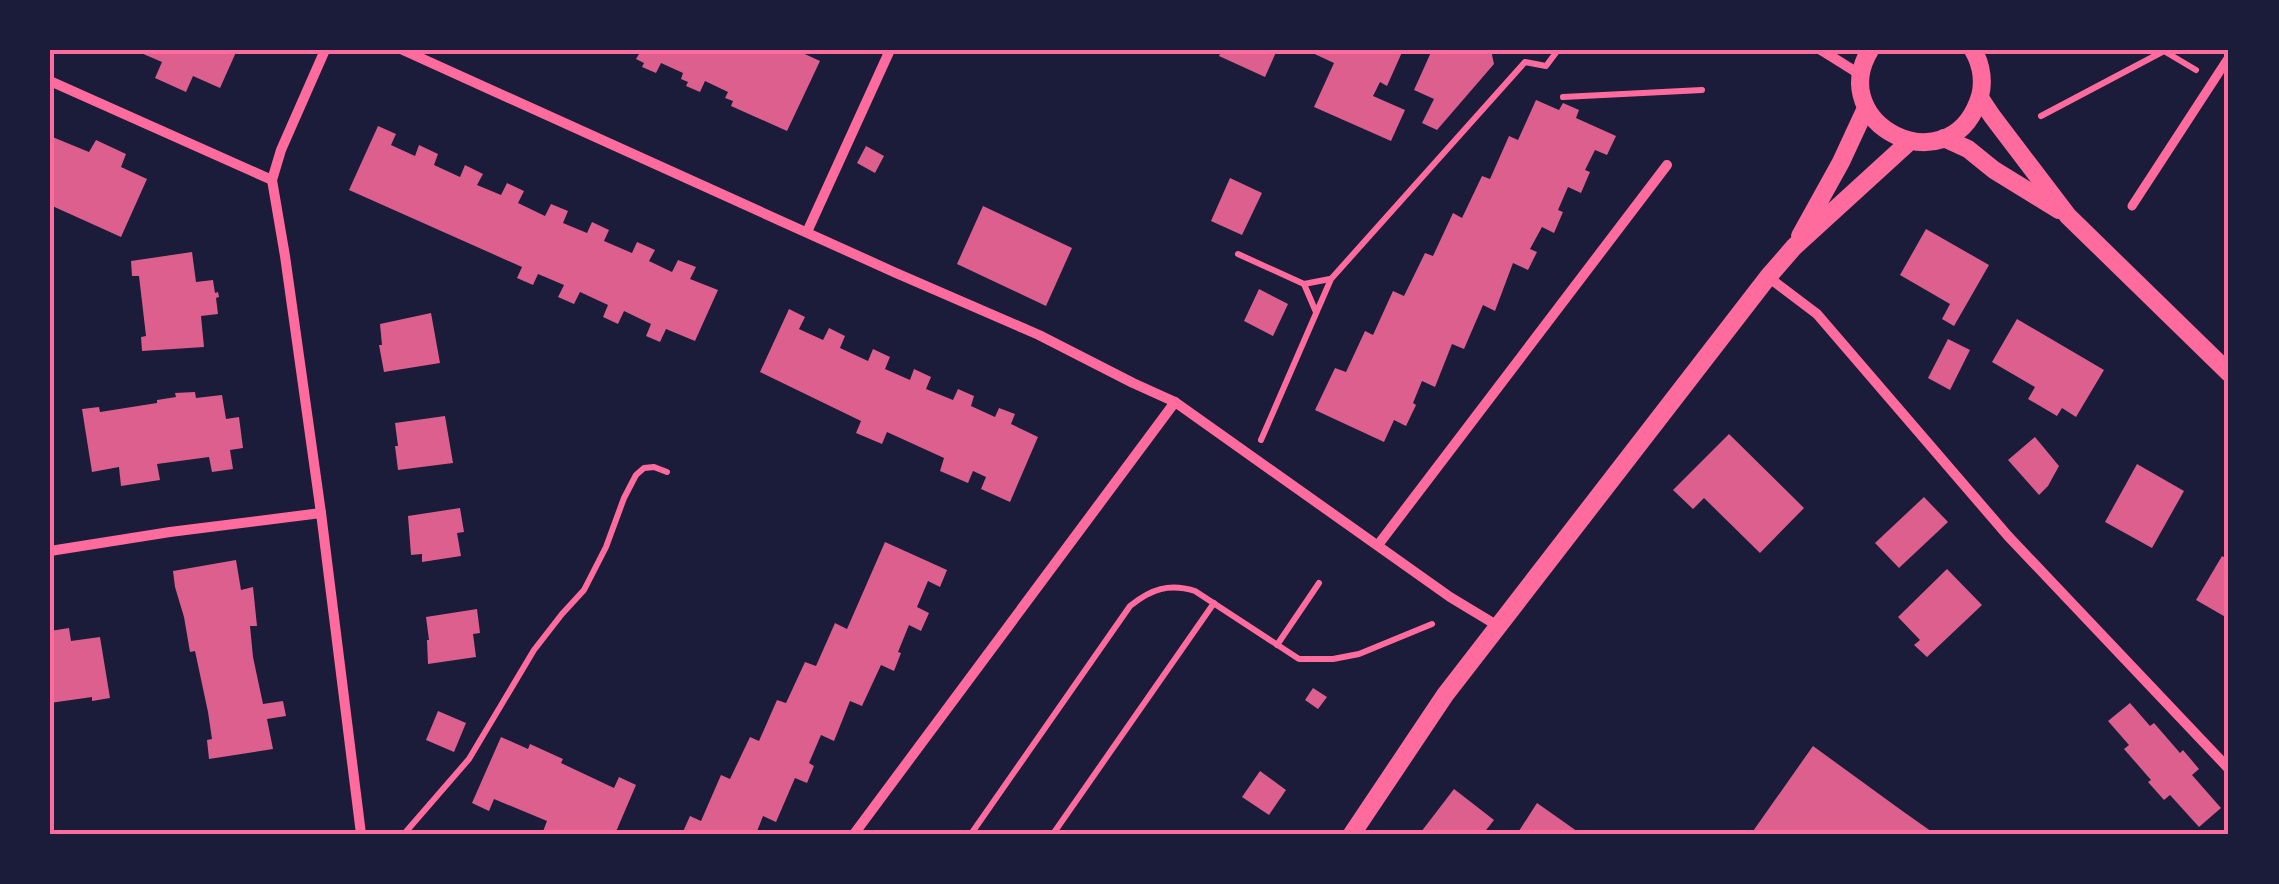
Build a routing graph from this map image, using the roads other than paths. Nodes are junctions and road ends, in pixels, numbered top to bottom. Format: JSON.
{"nodes":[{"id":1,"x":325,"y":50,"type":"edge"},
{"id":2,"x":403,"y":50,"type":"edge"},
{"id":3,"x":890,"y":50,"type":"edge"},
{"id":4,"x":1821,"y":50,"type":"edge"},
{"id":5,"x":1870,"y":50,"type":"edge"},
{"id":6,"x":1976,"y":52,"type":"edge"},
{"id":7,"x":2229,"y":56,"type":"edge"},
{"id":8,"x":1861,"y":76,"type":"junction"},
{"id":9,"x":50,"y":81,"type":"edge"},
{"id":10,"x":1980,"y":98,"type":"junction"},
{"id":11,"x":1866,"y":108,"type":"junction"},
{"id":12,"x":1944,"y":138,"type":"junction"},
{"id":13,"x":1909,"y":142,"type":"junction"},
{"id":14,"x":1666,"y":165,"type":"dead end"},
{"id":15,"x":272,"y":180,"type":"junction"},
{"id":16,"x":2132,"y":206,"type":"dead end"},
{"id":17,"x":2068,"y":216,"type":"junction"},
{"id":18,"x":807,"y":232,"type":"junction"},
{"id":19,"x":1794,"y":247,"type":"junction"},
{"id":20,"x":1768,"y":276,"type":"junction"},
{"id":21,"x":2229,"y":373,"type":"edge"},
{"id":22,"x":1174,"y":402,"type":"junction"},
{"id":23,"x":321,"y":513,"type":"junction"},
{"id":24,"x":1378,"y":545,"type":"junction"},
{"id":25,"x":50,"y":551,"type":"edge"},
{"id":26,"x":1498,"y":626,"type":"junction"},
{"id":27,"x":2229,"y":769,"type":"edge"},
{"id":28,"x":361,"y":834,"type":"edge"},
{"id":29,"x":854,"y":834,"type":"edge"},
{"id":30,"x":1352,"y":834,"type":"edge"}],
"edges":[{"from":1,"to":15,"type":"street"},
{"from":2,"to":18,"type":"street"},
{"from":3,"to":18,"type":"street"},
{"from":4,"to":8,"type":"street"},
{"from":5,"to":8,"type":"street"},
{"from":6,"to":10,"type":"street"},
{"from":7,"to":16,"type":"street"},
{"from":8,"to":11,"type":"street"},
{"from":9,"to":15,"type":"street"},
{"from":10,"to":12,"type":"street"},
{"from":10,"to":17,"type":"street"},
{"from":11,"to":13,"type":"street"},
{"from":11,"to":19,"type":"street"},
{"from":12,"to":13,"type":"street"},
{"from":12,"to":17,"type":"street"},
{"from":13,"to":19,"type":"street"},
{"from":14,"to":24,"type":"street"},
{"from":15,"to":23,"type":"street"},
{"from":17,"to":21,"type":"street"},
{"from":18,"to":22,"type":"street"},
{"from":19,"to":20,"type":"street"},
{"from":20,"to":26,"type":"street"},
{"from":20,"to":27,"type":"street"},
{"from":22,"to":24,"type":"street"},
{"from":22,"to":29,"type":"street"},
{"from":23,"to":25,"type":"street"},
{"from":23,"to":28,"type":"street"},
{"from":24,"to":26,"type":"street"},
{"from":26,"to":30,"type":"street"}]}
